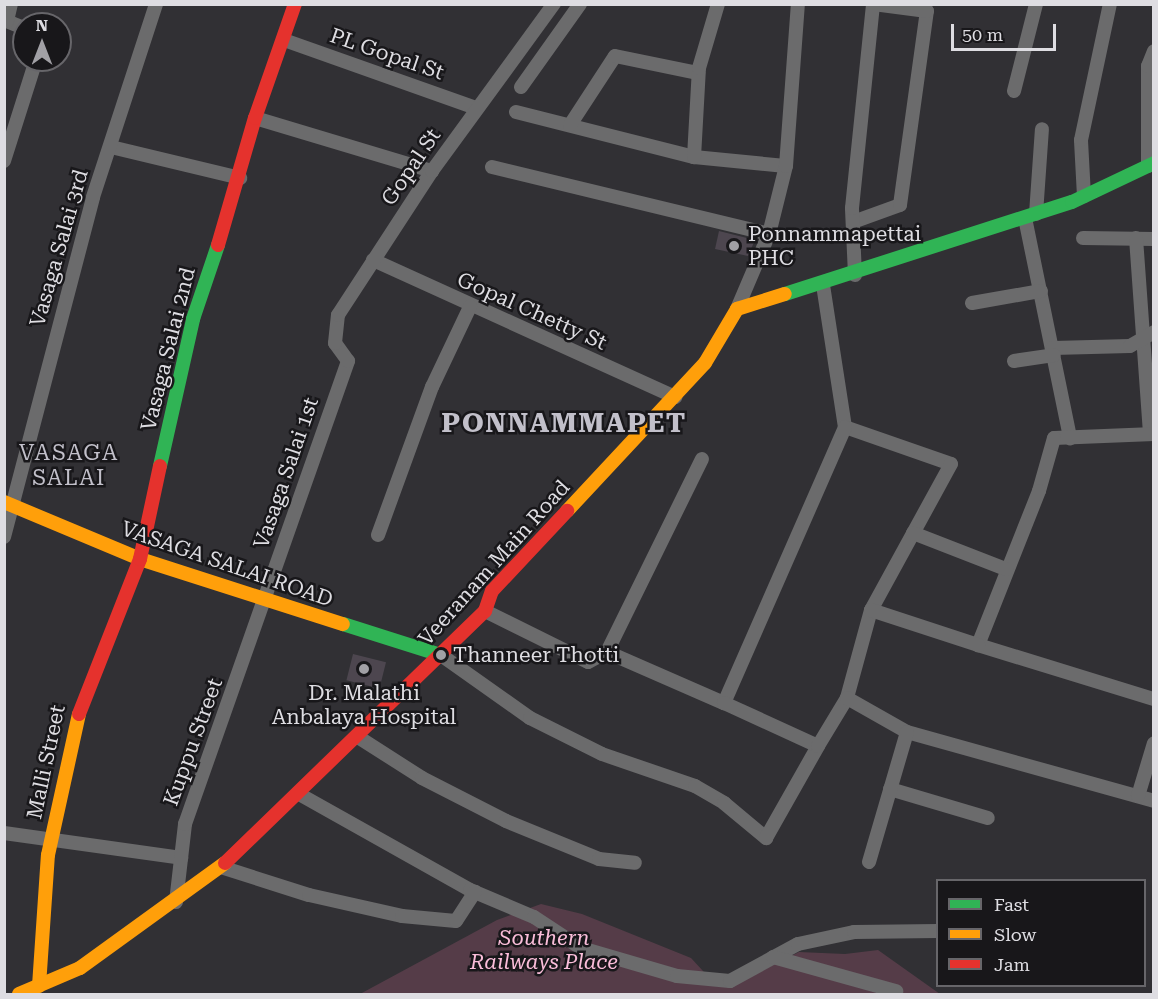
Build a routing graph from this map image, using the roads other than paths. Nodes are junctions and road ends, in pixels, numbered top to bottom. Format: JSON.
{"nodes":[{"id":1,"x":11,"y":4,"type":"edge"},
{"id":2,"x":156,"y":4,"type":"edge"},
{"id":3,"x":295,"y":4,"type":"edge"},
{"id":4,"x":554,"y":4,"type":"edge"},
{"id":5,"x":580,"y":4,"type":"edge"},
{"id":6,"x":718,"y":4,"type":"edge"},
{"id":7,"x":873,"y":4,"type":"edge"},
{"id":8,"x":1036,"y":4,"type":"edge"},
{"id":9,"x":1110,"y":4,"type":"edge"},
{"id":10,"x":795,"y":5,"type":"edge"},
{"id":11,"x":6,"y":20,"type":"edge"},
{"id":12,"x":284,"y":40,"type":"junction"},
{"id":13,"x":1154,"y":51,"type":"edge"},
{"id":14,"x":32,"y":72,"type":"edge"},
{"id":15,"x":698,"y":74,"type":"junction"},
{"id":16,"x":521,"y":87,"type":"dead end"},
{"id":17,"x":1014,"y":91,"type":"dead end"},
{"id":18,"x":476,"y":108,"type":"junction"},
{"id":19,"x":516,"y":112,"type":"dead end"},
{"id":20,"x":255,"y":118,"type":"junction"},
{"id":21,"x":570,"y":125,"type":"junction"},
{"id":22,"x":1042,"y":129,"type":"dead end"},
{"id":23,"x":111,"y":147,"type":"junction"},
{"id":24,"x":694,"y":158,"type":"junction"},
{"id":25,"x":4,"y":161,"type":"edge"},
{"id":26,"x":1151,"y":165,"type":"edge"},
{"id":27,"x":492,"y":166,"type":"dead end"},
{"id":28,"x":786,"y":166,"type":"junction"},
{"id":29,"x":432,"y":171,"type":"junction"},
{"id":30,"x":240,"y":178,"type":"junction"},
{"id":31,"x":1084,"y":196,"type":"junction"},
{"id":32,"x":1030,"y":216,"type":"junction"},
{"id":33,"x":852,"y":222,"type":"junction"},
{"id":34,"x":769,"y":234,"type":"junction"},
{"id":35,"x":1083,"y":238,"type":"dead end"},
{"id":36,"x":1136,"y":238,"type":"junction"},
{"id":37,"x":1154,"y":239,"type":"edge"},
{"id":38,"x":374,"y":261,"type":"junction"},
{"id":39,"x":855,"y":275,"type":"junction"},
{"id":40,"x":823,"y":285,"type":"junction"},
{"id":41,"x":1041,"y":291,"type":"junction"},
{"id":42,"x":972,"y":303,"type":"dead end"},
{"id":43,"x":470,"y":307,"type":"junction"},
{"id":44,"x":737,"y":309,"type":"junction"},
{"id":45,"x":1147,"y":335,"type":"edge"},
{"id":46,"x":1054,"y":352,"type":"junction"},
{"id":47,"x":348,"y":361,"type":"joint"},
{"id":48,"x":1014,"y":361,"type":"dead end"},
{"id":49,"x":675,"y":397,"type":"junction"},
{"id":50,"x":845,"y":427,"type":"junction"},
{"id":51,"x":1152,"y":434,"type":"edge"},
{"id":52,"x":1070,"y":438,"type":"junction"},
{"id":53,"x":702,"y":459,"type":"dead end"},
{"id":54,"x":8,"y":504,"type":"edge"},
{"id":55,"x":913,"y":533,"type":"junction"},
{"id":56,"x":378,"y":535,"type":"dead end"},
{"id":57,"x":4,"y":537,"type":"edge"},
{"id":58,"x":140,"y":559,"type":"junction"},
{"id":59,"x":1006,"y":569,"type":"junction"},
{"id":60,"x":266,"y":600,"type":"junction"},
{"id":61,"x":872,"y":610,"type":"junction"},
{"id":62,"x":485,"y":611,"type":"junction"},
{"id":63,"x":978,"y":645,"type":"junction"},
{"id":64,"x":607,"y":652,"type":"junction"},
{"id":65,"x":441,"y":655,"type":"junction"},
{"id":66,"x":847,"y":698,"type":"junction"},
{"id":67,"x":1154,"y":699,"type":"edge"},
{"id":68,"x":724,"y":703,"type":"junction"},
{"id":69,"x":907,"y":732,"type":"junction"},
{"id":70,"x":358,"y":737,"type":"junction"},
{"id":71,"x":1154,"y":743,"type":"edge"},
{"id":72,"x":818,"y":746,"type":"junction"},
{"id":73,"x":890,"y":789,"type":"junction"},
{"id":74,"x":299,"y":794,"type":"junction"},
{"id":75,"x":1138,"y":796,"type":"junction"},
{"id":76,"x":1154,"y":801,"type":"edge"},
{"id":77,"x":988,"y":818,"type":"dead end"},
{"id":78,"x":4,"y":833,"type":"edge"},
{"id":79,"x":51,"y":840,"type":"junction"},
{"id":80,"x":181,"y":858,"type":"junction"},
{"id":81,"x":869,"y":862,"type":"dead end"},
{"id":82,"x":635,"y":863,"type":"dead end"},
{"id":83,"x":221,"y":867,"type":"junction"},
{"id":84,"x":475,"y":892,"type":"junction"},
{"id":85,"x":176,"y":902,"type":"junction"},
{"id":86,"x":936,"y":931,"type":"edge"},
{"id":87,"x":773,"y":957,"type":"junction"},
{"id":88,"x":39,"y":986,"type":"junction"},
{"id":89,"x":896,"y":991,"type":"dead end"},
{"id":90,"x":19,"y":994,"type":"edge"}],
"edges":[{"from":1,"to":11,"type":"street"},
{"from":2,"to":23,"type":"street","name":"Vasaga Salai 3rd"},
{"from":3,"to":12,"type":"street","name":"Vasaga Salai 2nd"},
{"from":4,"to":18,"type":"street","name":"Gopal St"},
{"from":5,"to":16,"type":"street"},
{"from":6,"to":15,"type":"street"},
{"from":7,"to":33,"type":"street"},
{"from":7,"to":33,"type":"street"},
{"from":8,"to":17,"type":"street"},
{"from":9,"to":31,"type":"street"},
{"from":10,"to":28,"type":"street"},
{"from":12,"to":18,"type":"street","name":"PL Gopal St"},
{"from":12,"to":20,"type":"street","name":"Vasaga Salai 2nd"},
{"from":13,"to":26,"type":"street"},
{"from":14,"to":25,"type":"street"},
{"from":15,"to":21,"type":"street"},
{"from":15,"to":24,"type":"street"},
{"from":18,"to":29,"type":"street","name":"Gopal St"},
{"from":19,"to":21,"type":"street"},
{"from":20,"to":29,"type":"street"},
{"from":20,"to":30,"type":"street","name":"Vasaga Salai 2nd"},
{"from":21,"to":24,"type":"street"},
{"from":22,"to":32,"type":"street"},
{"from":23,"to":30,"type":"street"},
{"from":23,"to":54,"type":"street","name":"Vasaga Salai 3rd"},
{"from":24,"to":28,"type":"street"},
{"from":26,"to":31,"type":"street"},
{"from":27,"to":34,"type":"street"},
{"from":28,"to":34,"type":"street"},
{"from":29,"to":38,"type":"street","name":"Gopal St"},
{"from":30,"to":58,"type":"street","name":"Vasaga Salai 2nd"},
{"from":31,"to":32,"type":"street"},
{"from":32,"to":39,"type":"street"},
{"from":32,"to":41,"type":"street"},
{"from":33,"to":39,"type":"street"},
{"from":34,"to":44,"type":"street"},
{"from":35,"to":36,"type":"street"},
{"from":36,"to":37,"type":"street"},
{"from":36,"to":45,"type":"street"},
{"from":38,"to":43,"type":"street","name":"Gopal Chetty St"},
{"from":38,"to":47,"type":"street","name":"Gopal St"},
{"from":39,"to":40,"type":"street"},
{"from":40,"to":44,"type":"street"},
{"from":40,"to":50,"type":"street"},
{"from":41,"to":42,"type":"street"},
{"from":41,"to":46,"type":"street"},
{"from":43,"to":49,"type":"street","name":"Gopal Chetty St"},
{"from":43,"to":56,"type":"street"},
{"from":44,"to":49,"type":"street","name":"Veeranam Main Road"},
{"from":45,"to":46,"type":"street"},
{"from":45,"to":51,"type":"street"},
{"from":46,"to":48,"type":"street"},
{"from":46,"to":52,"type":"street"},
{"from":47,"to":60,"type":"street","name":"Vasaga Salai 1st"},
{"from":49,"to":62,"type":"street","name":"Veeranam Main Road"},
{"from":50,"to":55,"type":"street"},
{"from":50,"to":68,"type":"street"},
{"from":51,"to":52,"type":"street"},
{"from":52,"to":59,"type":"street"},
{"from":53,"to":64,"type":"street"},
{"from":54,"to":57,"type":"street","name":"Vasaga Salai 3rd"},
{"from":54,"to":58,"type":"street","name":"VASAGA SALAI ROAD"},
{"from":55,"to":59,"type":"street"},
{"from":55,"to":61,"type":"street"},
{"from":58,"to":60,"type":"street","name":"VASAGA SALAI ROAD"},
{"from":58,"to":79,"type":"street","name":"Malli Street"},
{"from":59,"to":63,"type":"street"},
{"from":60,"to":65,"type":"street","name":"VASAGA SALAI ROAD"},
{"from":60,"to":80,"type":"street","name":"Kuppu Street"},
{"from":61,"to":63,"type":"street"},
{"from":61,"to":66,"type":"street"},
{"from":62,"to":64,"type":"street"},
{"from":62,"to":65,"type":"street","name":"Veeranam Main Road"},
{"from":63,"to":67,"type":"street"},
{"from":64,"to":68,"type":"street"},
{"from":65,"to":70,"type":"street","name":"Veeranam Main Road"},
{"from":65,"to":72,"type":"street"},
{"from":66,"to":69,"type":"street"},
{"from":66,"to":72,"type":"street"},
{"from":68,"to":72,"type":"street"},
{"from":69,"to":73,"type":"street"},
{"from":69,"to":75,"type":"street"},
{"from":70,"to":74,"type":"street","name":"Veeranam Main Road"},
{"from":70,"to":82,"type":"street"},
{"from":71,"to":75,"type":"street"},
{"from":73,"to":77,"type":"street"},
{"from":73,"to":81,"type":"street"},
{"from":74,"to":83,"type":"street","name":"Veeranam Main Road"},
{"from":74,"to":84,"type":"street"},
{"from":75,"to":76,"type":"street"},
{"from":78,"to":79,"type":"street"},
{"from":79,"to":80,"type":"street"},
{"from":79,"to":88,"type":"street","name":"Malli Street"},
{"from":80,"to":85,"type":"street","name":"Kuppu Street"},
{"from":83,"to":84,"type":"street"},
{"from":83,"to":85,"type":"street","name":"Veeranam Main Road"},
{"from":84,"to":87,"type":"street"},
{"from":85,"to":88,"type":"street","name":"Veeranam Main Road"},
{"from":86,"to":87,"type":"street"},
{"from":87,"to":89,"type":"street"},
{"from":88,"to":90,"type":"street","name":"Veeranam Main Road"}]}
